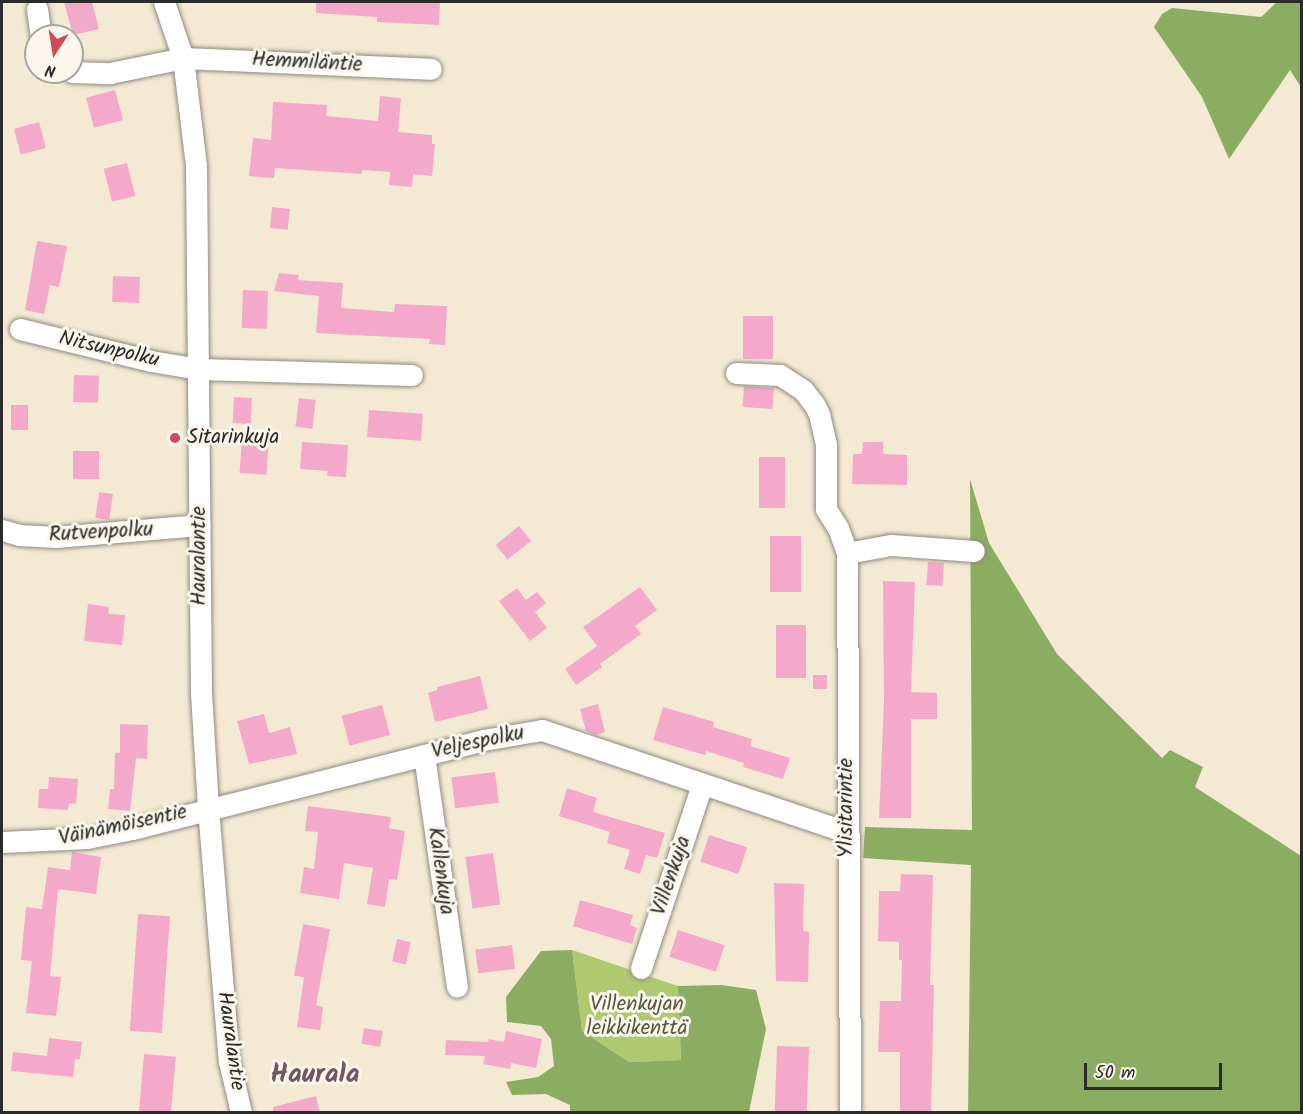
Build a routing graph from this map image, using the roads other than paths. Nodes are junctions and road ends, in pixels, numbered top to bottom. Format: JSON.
{"nodes":[{"id":1,"x":164,"y":2,"type":"edge"},
{"id":2,"x":37,"y":9,"type":"dead end"},
{"id":3,"x":39,"y":24,"type":"edge"},
{"id":4,"x":183,"y":58,"type":"junction"},
{"id":5,"x":431,"y":69,"type":"dead end"},
{"id":6,"x":84,"y":72,"type":"edge"},
{"id":7,"x":20,"y":329,"type":"dead end"},
{"id":8,"x":199,"y":369,"type":"junction"},
{"id":9,"x":736,"y":373,"type":"dead end"},
{"id":10,"x":411,"y":375,"type":"dead end"},
{"id":11,"x":200,"y":525,"type":"junction"},
{"id":12,"x":2,"y":530,"type":"edge"},
{"id":13,"x":974,"y":551,"type":"dead end"},
{"id":14,"x":847,"y":553,"type":"junction"},
{"id":15,"x":424,"y":754,"type":"junction"},
{"id":16,"x":702,"y":785,"type":"junction"},
{"id":17,"x":208,"y":808,"type":"junction"},
{"id":18,"x":847,"y":832,"type":"junction"},
{"id":19,"x":2,"y":842,"type":"edge"},
{"id":20,"x":2,"y":849,"type":"edge"},
{"id":21,"x":641,"y":968,"type":"dead end"},
{"id":22,"x":457,"y":987,"type":"dead end"},
{"id":23,"x":241,"y":1113,"type":"edge"},
{"id":24,"x":850,"y":1113,"type":"edge"}],
"edges":[{"from":1,"to":4,"type":"street","name":"Hauralantie"},
{"from":2,"to":3,"type":"street"},
{"from":4,"to":5,"type":"street","name":"Hemmiläntie"},
{"from":4,"to":6,"type":"street","name":"Hemmiläntie"},
{"from":4,"to":8,"type":"street","name":"Hauralantie"},
{"from":7,"to":8,"type":"street","name":"Nitsunpolku"},
{"from":8,"to":10,"type":"street"},
{"from":8,"to":11,"type":"street","name":"Hauralantie"},
{"from":9,"to":14,"type":"street","name":"Ylisitarintie"},
{"from":11,"to":12,"type":"street","name":"Rutvenpolku"},
{"from":11,"to":17,"type":"street","name":"Hauralantie"},
{"from":13,"to":14,"type":"street"},
{"from":14,"to":18,"type":"street","name":"Ylisitarintie"},
{"from":15,"to":16,"type":"street","name":"Veljespolku"},
{"from":15,"to":17,"type":"street","name":"Veljespolku"},
{"from":15,"to":22,"type":"street","name":"Kallenkuja"},
{"from":16,"to":18,"type":"street","name":"Veljespolku"},
{"from":16,"to":21,"type":"street","name":"Villenkuja"},
{"from":17,"to":19,"type":"street","name":"Väinämöisentie"},
{"from":17,"to":23,"type":"street","name":"Hauralantie"},
{"from":18,"to":24,"type":"street","name":"Ylisitarintie"},
{"from":19,"to":20,"type":"street"}]}
